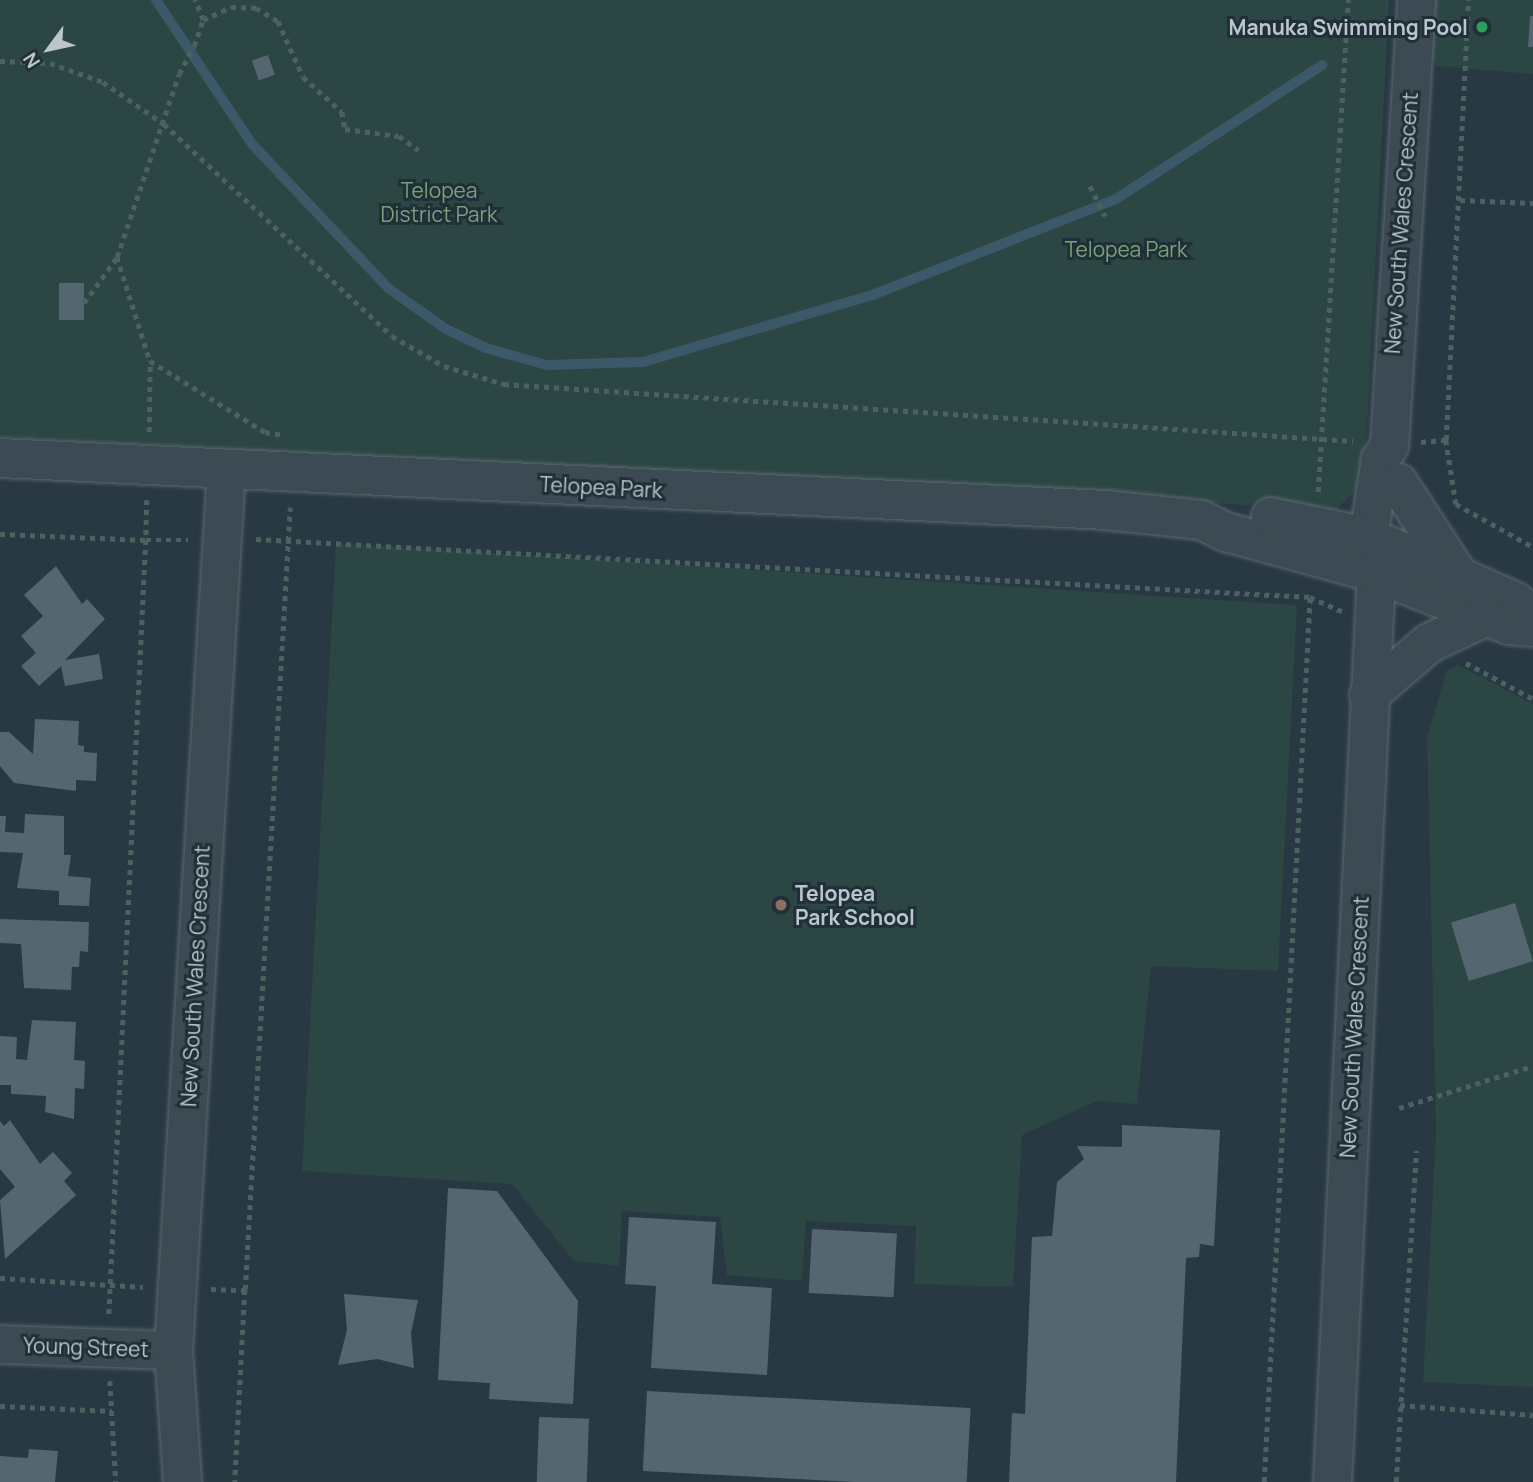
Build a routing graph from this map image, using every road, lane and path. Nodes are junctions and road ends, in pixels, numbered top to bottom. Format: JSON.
{"nodes":[{"id":1,"x":195,"y":0,"type":"edge"},
{"id":2,"x":1348,"y":0,"type":"edge"},
{"id":3,"x":1416,"y":0,"type":"edge"},
{"id":4,"x":1468,"y":0,"type":"edge"},
{"id":5,"x":203,"y":20,"type":"junction"},
{"id":6,"x":0,"y":61,"type":"edge"},
{"id":7,"x":164,"y":124,"type":"junction"},
{"id":8,"x":418,"y":150,"type":"dead end"},
{"id":9,"x":1090,"y":186,"type":"dead end"},
{"id":10,"x":1460,"y":200,"type":"junction"},
{"id":11,"x":1533,"y":203,"type":"edge"},
{"id":12,"x":1105,"y":216,"type":"dead end"},
{"id":13,"x":117,"y":257,"type":"junction"},
{"id":14,"x":84,"y":303,"type":"dead end"},
{"id":15,"x":1321,"y":438,"type":"junction"},
{"id":16,"x":1446,"y":440,"type":"junction"},
{"id":17,"x":1389,"y":445,"type":"junction"},
{"id":18,"x":0,"y":458,"type":"edge"},
{"id":19,"x":226,"y":469,"type":"junction"},
{"id":20,"x":292,"y":472,"type":"junction"},
{"id":21,"x":1398,"y":483,"type":"junction"},
{"id":22,"x":0,"y":534,"type":"edge"},
{"id":23,"x":288,"y":538,"type":"junction"},
{"id":24,"x":221,"y":539,"type":"junction"},
{"id":25,"x":146,"y":540,"type":"junction"},
{"id":26,"x":1533,"y":547,"type":"edge"},
{"id":27,"x":1379,"y":552,"type":"junction"},
{"id":28,"x":1458,"y":575,"type":"junction"},
{"id":29,"x":1487,"y":616,"type":"junction"},
{"id":30,"x":1533,"y":617,"type":"edge"},
{"id":31,"x":1533,"y":627,"type":"edge"},
{"id":32,"x":1369,"y":695,"type":"junction"},
{"id":33,"x":1533,"y":1066,"type":"edge"},
{"id":34,"x":1399,"y":1108,"type":"dead end"},
{"id":35,"x":1416,"y":1151,"type":"dead end"},
{"id":36,"x":0,"y":1278,"type":"edge"},
{"id":37,"x":110,"y":1286,"type":"junction"},
{"id":38,"x":176,"y":1289,"type":"junction"},
{"id":39,"x":245,"y":1290,"type":"junction"},
{"id":40,"x":0,"y":1344,"type":"edge"},
{"id":41,"x":108,"y":1349,"type":"junction"},
{"id":42,"x":173,"y":1350,"type":"junction"},
{"id":43,"x":1400,"y":1405,"type":"junction"},
{"id":44,"x":0,"y":1406,"type":"edge"},
{"id":45,"x":112,"y":1411,"type":"junction"},
{"id":46,"x":1533,"y":1415,"type":"edge"},
{"id":47,"x":116,"y":1482,"type":"edge"},
{"id":48,"x":181,"y":1482,"type":"edge"},
{"id":49,"x":235,"y":1482,"type":"edge"},
{"id":50,"x":1264,"y":1482,"type":"edge"},
{"id":51,"x":1332,"y":1482,"type":"edge"},
{"id":52,"x":1396,"y":1482,"type":"edge"}],
"edges":[{"from":1,"to":5,"type":"path"},
{"from":2,"to":15,"type":"path"},
{"from":3,"to":17,"type":"street","name":"New South Wales Crescent"},
{"from":4,"to":10,"type":"path"},
{"from":5,"to":7,"type":"path"},
{"from":5,"to":8,"type":"path"},
{"from":6,"to":7,"type":"path"},
{"from":7,"to":13,"type":"path"},
{"from":7,"to":15,"type":"path"},
{"from":9,"to":12,"type":"path"},
{"from":10,"to":11,"type":"path"},
{"from":10,"to":16,"type":"path"},
{"from":13,"to":14,"type":"path"},
{"from":13,"to":20,"type":"path"},
{"from":15,"to":17,"type":"path"},
{"from":16,"to":17,"type":"path"},
{"from":16,"to":26,"type":"path"},
{"from":17,"to":21,"type":"street","name":"New South Wales Crescent"},
{"from":17,"to":27,"type":"street","name":"New South Wales Crescent"},
{"from":18,"to":19,"type":"street","name":"Telopea Park"},
{"from":19,"to":20,"type":"street","name":"Telopea Park"},
{"from":19,"to":24,"type":"street","name":"New South Wales Crescent"},
{"from":20,"to":23,"type":"path"},
{"from":20,"to":27,"type":"street","name":"Telopea Park"},
{"from":21,"to":27,"type":"street","name":"New South Wales Crescent"},
{"from":21,"to":28,"type":"street"},
{"from":22,"to":25,"type":"path"},
{"from":23,"to":24,"type":"path"},
{"from":23,"to":39,"type":"path"},
{"from":23,"to":50,"type":"path"},
{"from":24,"to":25,"type":"path"},
{"from":24,"to":38,"type":"street","name":"New South Wales Crescent"},
{"from":25,"to":37,"type":"path"},
{"from":27,"to":28,"type":"street"},
{"from":27,"to":29,"type":"street"},
{"from":27,"to":32,"type":"street","name":"New South Wales Crescent"},
{"from":28,"to":30,"type":"street"},
{"from":29,"to":31,"type":"street"},
{"from":29,"to":32,"type":"street"},
{"from":32,"to":51,"type":"street","name":"New South Wales Crescent"},
{"from":33,"to":34,"type":"path"},
{"from":35,"to":43,"type":"path"},
{"from":36,"to":37,"type":"path"},
{"from":37,"to":38,"type":"path"},
{"from":37,"to":41,"type":"path"},
{"from":38,"to":39,"type":"path"},
{"from":38,"to":42,"type":"street","name":"New South Wales Crescent"},
{"from":39,"to":49,"type":"path"},
{"from":40,"to":41,"type":"street","name":"Young Street"},
{"from":41,"to":42,"type":"street","name":"Young Street"},
{"from":41,"to":45,"type":"path"},
{"from":42,"to":48,"type":"street","name":"New South Wales Crescent"},
{"from":43,"to":46,"type":"path"},
{"from":43,"to":52,"type":"path"},
{"from":44,"to":45,"type":"path"},
{"from":45,"to":47,"type":"path"}]}
